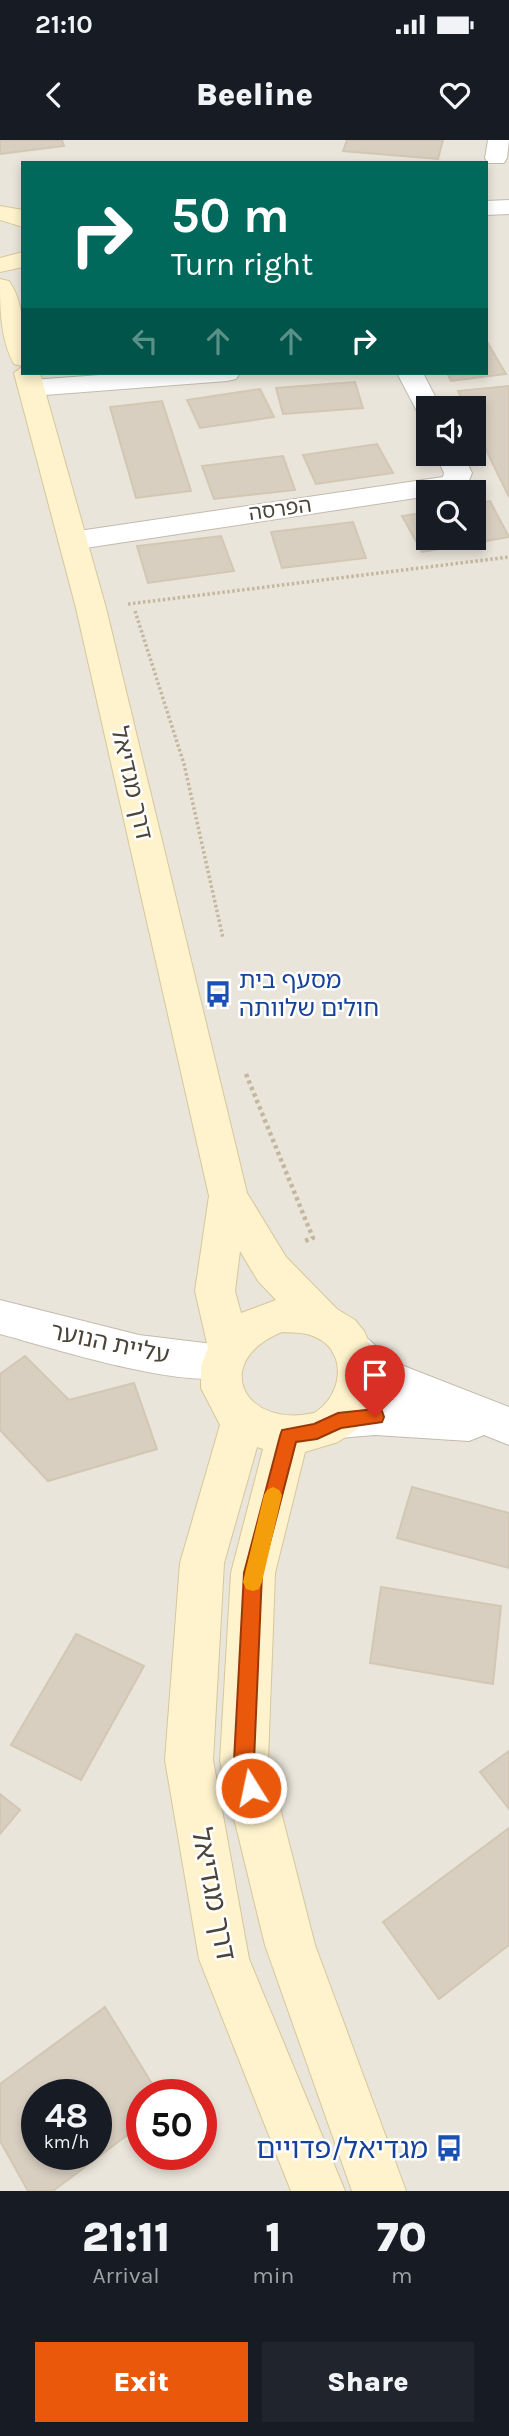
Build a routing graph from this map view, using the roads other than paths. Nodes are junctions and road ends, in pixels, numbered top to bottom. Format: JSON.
{"nodes":[{"id":1,"x":509,"y":207,"type":"edge"},
{"id":2,"x":488,"y":208,"type":"edge"},
{"id":3,"x":0,"y":213,"type":"edge"},
{"id":4,"x":21,"y":218,"type":"edge"},
{"id":5,"x":21,"y":260,"type":"edge"},
{"id":6,"x":0,"y":265,"type":"edge"},
{"id":7,"x":0,"y":286,"type":"edge"},
{"id":8,"x":21,"y":354,"type":"edge"},
{"id":9,"x":28,"y":375,"type":"edge"},
{"id":10,"x":411,"y":375,"type":"edge"},
{"id":11,"x":422,"y":396,"type":"edge"},
{"id":12,"x":455,"y":466,"type":"edge"},
{"id":13,"x":72,"y":541,"type":"junction"},
{"id":14,"x":228,"y":1196,"type":"junction"},
{"id":15,"x":0,"y":1317,"type":"edge"},
{"id":16,"x":323,"y":1322,"type":"junction"},
{"id":17,"x":353,"y":1351,"type":"junction"},
{"id":18,"x":225,"y":1354,"type":"junction"},
{"id":19,"x":243,"y":1420,"type":"junction"},
{"id":20,"x":338,"y":1420,"type":"junction"},
{"id":21,"x":507,"y":1425,"type":"edge"},
{"id":22,"x":288,"y":1436,"type":"junction"},
{"id":23,"x":318,"y":2191,"type":"edge"},
{"id":24,"x":379,"y":2191,"type":"edge"}],
"edges":[{"from":1,"to":2,"type":"street"},
{"from":3,"to":4,"type":"main road"},
{"from":5,"to":6,"type":"main road"},
{"from":7,"to":8,"type":"main road","name":"דרך מגדיאל"},
{"from":9,"to":13,"type":"main road","name":"דרך מגדיאל"},
{"from":10,"to":11,"type":"street"},
{"from":12,"to":13,"type":"street","name":"הפרסה"},
{"from":13,"to":14,"type":"main road","name":"דרך מגדיאל"},
{"from":14,"to":16,"type":"main road","name":"דרך מגדיאל"},
{"from":14,"to":18,"type":"main road","name":"דרך מגדיאל"},
{"from":15,"to":18,"type":"street","name":"עליית הנוער"},
{"from":16,"to":17,"type":"main road"},
{"from":16,"to":18,"type":"main road"},
{"from":17,"to":20,"type":"main road"},
{"from":17,"to":21,"type":"street"},
{"from":18,"to":19,"type":"main road"},
{"from":19,"to":22,"type":"main road"},
{"from":19,"to":23,"type":"main road","name":"דרך מגדיאל"},
{"from":20,"to":21,"type":"street"},
{"from":20,"to":22,"type":"main road"},
{"from":22,"to":24,"type":"main road"}]}
